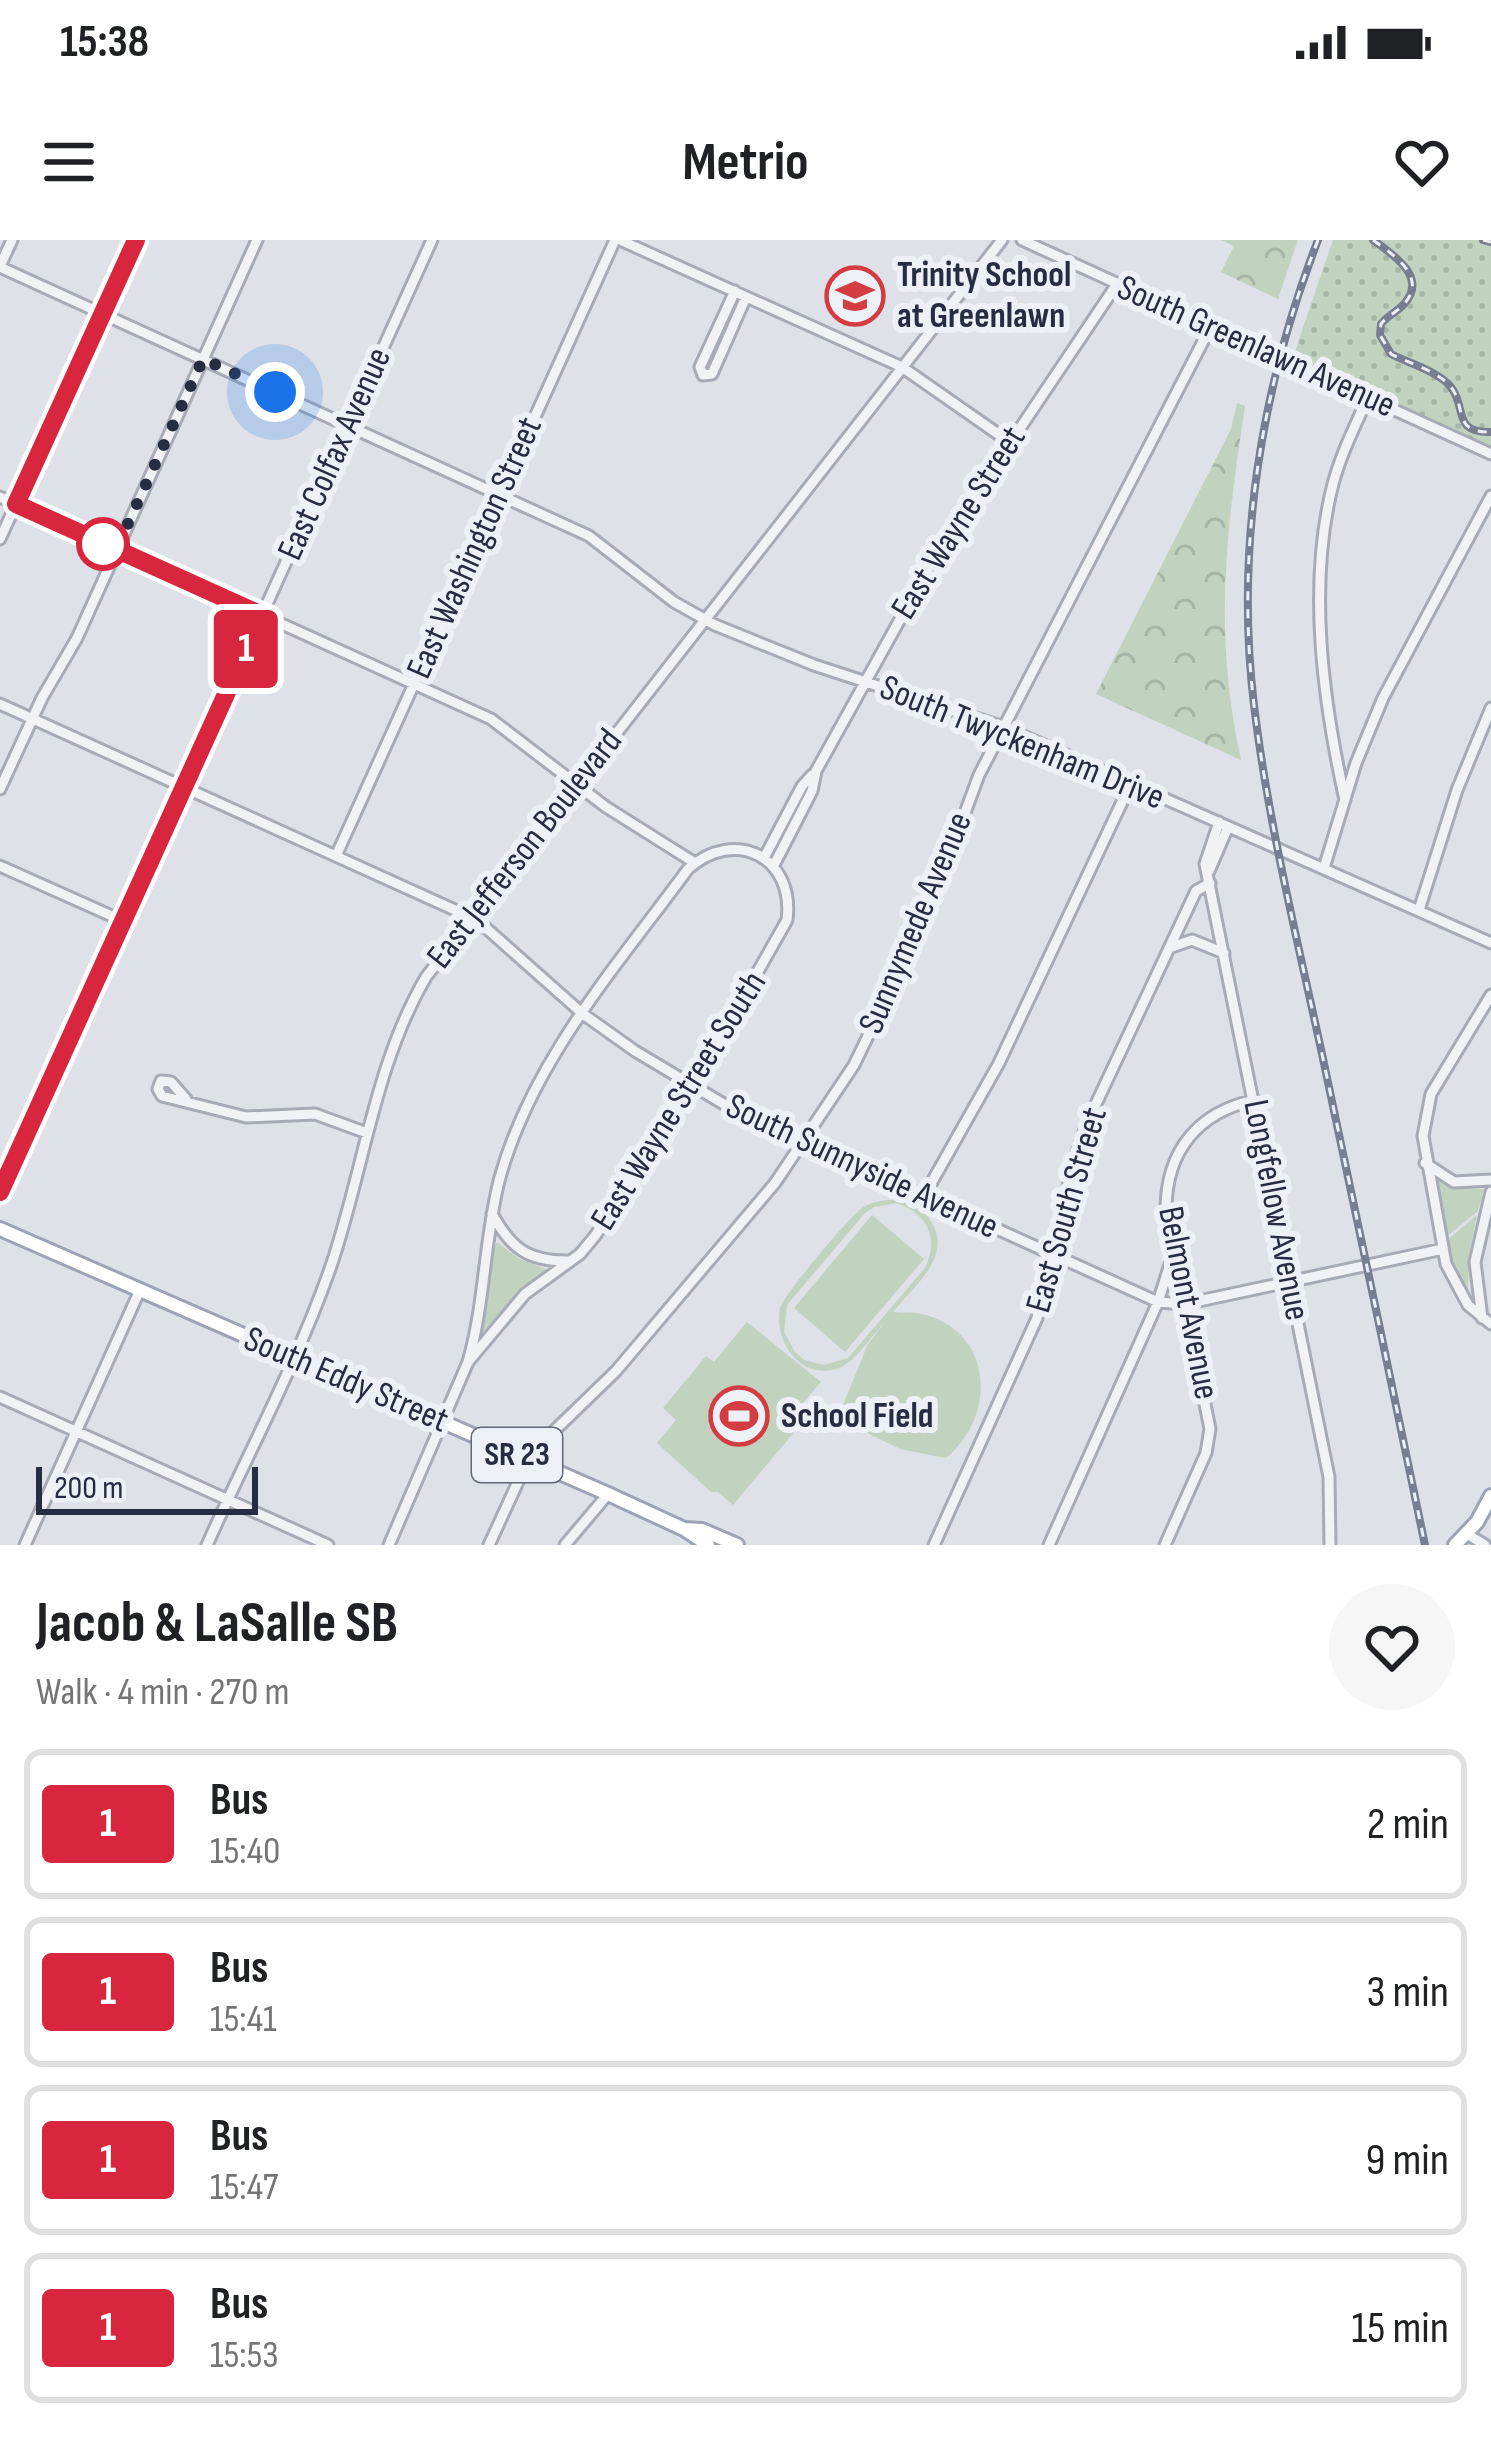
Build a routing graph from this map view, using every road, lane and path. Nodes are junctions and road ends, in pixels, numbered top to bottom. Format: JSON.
{"nodes":[{"id":1,"x":12,"y":240,"type":"edge"},
{"id":2,"x":136,"y":240,"type":"edge"},
{"id":3,"x":257,"y":240,"type":"edge"},
{"id":4,"x":432,"y":240,"type":"edge"},
{"id":5,"x":618,"y":240,"type":"edge"},
{"id":6,"x":1002,"y":240,"type":"edge"},
{"id":7,"x":1022,"y":240,"type":"edge"},
{"id":8,"x":0,"y":267,"type":"edge"},
{"id":9,"x":1117,"y":284,"type":"junction"},
{"id":10,"x":735,"y":292,"type":"junction"},
{"id":11,"x":746,"y":297,"type":"junction"},
{"id":12,"x":102,"y":313,"type":"junction"},
{"id":13,"x":1211,"y":326,"type":"junction"},
{"id":14,"x":203,"y":359,"type":"junction"},
{"id":15,"x":902,"y":367,"type":"junction"},
{"id":16,"x":1368,"y":398,"type":"junction"},
{"id":17,"x":348,"y":425,"type":"junction"},
{"id":18,"x":1008,"y":441,"type":"junction"},
{"id":19,"x":1491,"y":454,"type":"edge"},
{"id":20,"x":500,"y":494,"type":"junction"},
{"id":21,"x":1491,"y":496,"type":"edge"},
{"id":22,"x":0,"y":497,"type":"edge"},
{"id":23,"x":16,"y":504,"type":"junction"},
{"id":24,"x":0,"y":539,"type":"edge"},
{"id":25,"x":116,"y":550,"type":"junction"},
{"id":26,"x":262,"y":615,"type":"junction"},
{"id":27,"x":705,"y":620,"type":"junction"},
{"id":28,"x":864,"y":680,"type":"junction"},
{"id":29,"x":413,"y":684,"type":"junction"},
{"id":30,"x":0,"y":704,"type":"edge"},
{"id":31,"x":1491,"y":708,"type":"edge"},
{"id":32,"x":32,"y":719,"type":"junction"},
{"id":33,"x":1003,"y":727,"type":"junction"},
{"id":34,"x":816,"y":772,"type":"junction"},
{"id":35,"x":575,"y":783,"type":"junction"},
{"id":36,"x":1131,"y":783,"type":"junction"},
{"id":37,"x":184,"y":787,"type":"junction"},
{"id":38,"x":0,"y":789,"type":"edge"},
{"id":39,"x":1345,"y":800,"type":"junction"},
{"id":40,"x":1223,"y":825,"type":"junction"},
{"id":41,"x":336,"y":856,"type":"junction"},
{"id":42,"x":764,"y":858,"type":"junction"},
{"id":43,"x":694,"y":863,"type":"junction"},
{"id":44,"x":0,"y":866,"type":"edge"},
{"id":45,"x":773,"y":867,"type":"junction"},
{"id":46,"x":1324,"y":868,"type":"junction"},
{"id":47,"x":1209,"y":880,"type":"junction"},
{"id":48,"x":1419,"y":910,"type":"junction"},
{"id":49,"x":470,"y":916,"type":"junction"},
{"id":50,"x":123,"y":921,"type":"junction"},
{"id":51,"x":1491,"y":943,"type":"edge"},
{"id":52,"x":1169,"y":948,"type":"junction"},
{"id":53,"x":1223,"y":953,"type":"junction"},
{"id":54,"x":1491,"y":995,"type":"edge"},
{"id":55,"x":583,"y":1014,"type":"junction"},
{"id":56,"x":694,"y":1087,"type":"junction"},
{"id":57,"x":186,"y":1099,"type":"dead end"},
{"id":58,"x":1256,"y":1100,"type":"junction"},
{"id":59,"x":367,"y":1133,"type":"junction"},
{"id":60,"x":806,"y":1142,"type":"junction"},
{"id":61,"x":1425,"y":1163,"type":"junction"},
{"id":62,"x":1491,"y":1180,"type":"edge"},
{"id":63,"x":0,"y":1192,"type":"edge"},
{"id":64,"x":1491,"y":1192,"type":"edge"},
{"id":65,"x":924,"y":1196,"type":"junction"},
{"id":66,"x":492,"y":1214,"type":"junction"},
{"id":67,"x":0,"y":1228,"type":"edge"},
{"id":68,"x":1173,"y":1249,"type":"junction"},
{"id":69,"x":1443,"y":1249,"type":"junction"},
{"id":70,"x":1054,"y":1255,"type":"junction"},
{"id":71,"x":569,"y":1261,"type":"junction"},
{"id":72,"x":1288,"y":1282,"type":"junction"},
{"id":73,"x":140,"y":1290,"type":"junction"},
{"id":74,"x":1159,"y":1302,"type":"junction"},
{"id":75,"x":1185,"y":1304,"type":"junction"},
{"id":76,"x":1486,"y":1321,"type":"edge"},
{"id":77,"x":291,"y":1359,"type":"junction"},
{"id":78,"x":468,"y":1362,"type":"junction"},
{"id":79,"x":0,"y":1397,"type":"edge"},
{"id":80,"x":444,"y":1423,"type":"junction"},
{"id":81,"x":76,"y":1431,"type":"junction"},
{"id":82,"x":531,"y":1461,"type":"junction"},
{"id":83,"x":608,"y":1494,"type":"junction"},
{"id":84,"x":1491,"y":1496,"type":"edge"},
{"id":85,"x":227,"y":1499,"type":"junction"},
{"id":86,"x":684,"y":1529,"type":"junction"},
{"id":87,"x":1467,"y":1534,"type":"junction"},
{"id":88,"x":568,"y":1544,"type":"edge"},
{"id":89,"x":25,"y":1545,"type":"edge"},
{"id":90,"x":207,"y":1545,"type":"edge"},
{"id":91,"x":328,"y":1545,"type":"edge"},
{"id":92,"x":389,"y":1545,"type":"edge"},
{"id":93,"x":489,"y":1545,"type":"edge"},
{"id":94,"x":708,"y":1545,"type":"edge"},
{"id":95,"x":737,"y":1545,"type":"edge"},
{"id":96,"x":934,"y":1545,"type":"edge"},
{"id":97,"x":1049,"y":1545,"type":"edge"},
{"id":98,"x":1165,"y":1545,"type":"edge"},
{"id":99,"x":1330,"y":1545,"type":"edge"},
{"id":100,"x":1455,"y":1545,"type":"edge"},
{"id":101,"x":1485,"y":1545,"type":"edge"}],
"edges":[{"from":1,"to":8,"type":"street"},
{"from":2,"to":12,"type":"main road"},
{"from":3,"to":14,"type":"street"},
{"from":4,"to":17,"type":"street","name":"East Colfax Avenue"},
{"from":5,"to":10,"type":"street"},
{"from":5,"to":20,"type":"street","name":"East Washington Street"},
{"from":6,"to":15,"type":"street","name":"East Jefferson Boulevard"},
{"from":7,"to":9,"type":"street","name":"South Greenlawn Avenue"},
{"from":8,"to":12,"type":"street","name":"South Twyckenham Drive"},
{"from":9,"to":13,"type":"street","name":"South Greenlawn Avenue"},
{"from":9,"to":18,"type":"street","name":"East Wayne Street"},
{"from":10,"to":11,"type":"street"},
{"from":10,"to":11,"type":"street"},
{"from":11,"to":15,"type":"street"},
{"from":12,"to":14,"type":"street","name":"South Twyckenham Drive"},
{"from":12,"to":23,"type":"main road"},
{"from":13,"to":16,"type":"street","name":"South Greenlawn Avenue"},
{"from":13,"to":33,"type":"street","name":"Sunnymede Avenue"},
{"from":14,"to":17,"type":"street","name":"South Twyckenham Drive"},
{"from":14,"to":25,"type":"street"},
{"from":15,"to":18,"type":"street"},
{"from":15,"to":27,"type":"street","name":"East Jefferson Boulevard"},
{"from":16,"to":19,"type":"street","name":"South Greenlawn Avenue"},
{"from":16,"to":39,"type":"street"},
{"from":17,"to":20,"type":"street","name":"South Twyckenham Drive"},
{"from":17,"to":26,"type":"street","name":"East Colfax Avenue"},
{"from":18,"to":28,"type":"street","name":"East Wayne Street"},
{"from":20,"to":27,"type":"street","name":"South Twyckenham Drive"},
{"from":20,"to":29,"type":"street","name":"East Washington Street"},
{"from":21,"to":39,"type":"street"},
{"from":22,"to":23,"type":"street"},
{"from":23,"to":24,"type":"street"},
{"from":23,"to":25,"type":"main road"},
{"from":25,"to":26,"type":"main road"},
{"from":25,"to":32,"type":"street"},
{"from":26,"to":29,"type":"street"},
{"from":26,"to":37,"type":"main road","name":"East Colfax Avenue"},
{"from":27,"to":28,"type":"street","name":"South Twyckenham Drive"},
{"from":27,"to":35,"type":"street","name":"East Jefferson Boulevard"},
{"from":28,"to":33,"type":"street","name":"South Twyckenham Drive"},
{"from":28,"to":34,"type":"street","name":"East Wayne Street"},
{"from":29,"to":35,"type":"street"},
{"from":29,"to":41,"type":"street","name":"East Washington Street"},
{"from":30,"to":32,"type":"street","name":"South Sunnyside Avenue"},
{"from":31,"to":48,"type":"street"},
{"from":32,"to":37,"type":"street","name":"South Sunnyside Avenue"},
{"from":32,"to":38,"type":"street"},
{"from":33,"to":36,"type":"street","name":"South Twyckenham Drive"},
{"from":33,"to":60,"type":"street","name":"Sunnymede Avenue"},
{"from":34,"to":42,"type":"street","name":"East Wayne Street"},
{"from":34,"to":45,"type":"street","name":"East Wayne Street"},
{"from":35,"to":43,"type":"street"},
{"from":35,"to":49,"type":"street","name":"East Jefferson Boulevard"},
{"from":36,"to":40,"type":"street","name":"South Twyckenham Drive"},
{"from":36,"to":65,"type":"street"},
{"from":37,"to":41,"type":"street","name":"South Sunnyside Avenue"},
{"from":37,"to":50,"type":"main road","name":"East Colfax Avenue"},
{"from":39,"to":46,"type":"street"},
{"from":40,"to":46,"type":"street","name":"South Twyckenham Drive"},
{"from":40,"to":47,"type":"street","name":"Longfellow Avenue"},
{"from":41,"to":49,"type":"street","name":"South Sunnyside Avenue"},
{"from":42,"to":43,"type":"street"},
{"from":42,"to":45,"type":"street"},
{"from":43,"to":55,"type":"street"},
{"from":44,"to":50,"type":"street"},
{"from":45,"to":56,"type":"street","name":"East Wayne Street South"},
{"from":46,"to":48,"type":"street","name":"South Twyckenham Drive"},
{"from":47,"to":52,"type":"street","name":"East South Street"},
{"from":47,"to":53,"type":"street","name":"Longfellow Avenue"},
{"from":48,"to":51,"type":"street","name":"South Twyckenham Drive"},
{"from":49,"to":55,"type":"street","name":"South Sunnyside Avenue"},
{"from":49,"to":59,"type":"street","name":"East Jefferson Boulevard"},
{"from":50,"to":63,"type":"main road","name":"East Colfax Avenue"},
{"from":52,"to":53,"type":"street"},
{"from":52,"to":70,"type":"street","name":"East South Street"},
{"from":53,"to":58,"type":"street","name":"Longfellow Avenue"},
{"from":54,"to":61,"type":"street"},
{"from":55,"to":56,"type":"street","name":"South Sunnyside Avenue"},
{"from":55,"to":66,"type":"street"},
{"from":56,"to":60,"type":"street","name":"South Sunnyside Avenue"},
{"from":56,"to":71,"type":"street","name":"East Wayne Street South"},
{"from":57,"to":59,"type":"street"},
{"from":58,"to":68,"type":"street","name":"Belmont Avenue"},
{"from":58,"to":72,"type":"street","name":"Longfellow Avenue"},
{"from":59,"to":77,"type":"street","name":"East Jefferson Boulevard"},
{"from":60,"to":65,"type":"street","name":"South Sunnyside Avenue"},
{"from":60,"to":82,"type":"street","name":"Sunnymede Avenue"},
{"from":61,"to":62,"type":"street"},
{"from":61,"to":69,"type":"street"},
{"from":64,"to":76,"type":"street"},
{"from":65,"to":70,"type":"street","name":"South Sunnyside Avenue"},
{"from":66,"to":71,"type":"street"},
{"from":66,"to":78,"type":"street"},
{"from":67,"to":73,"type":"main road","number":"SR 23"},
{"from":68,"to":74,"type":"street"},
{"from":68,"to":75,"type":"street","name":"Belmont Avenue"},
{"from":69,"to":72,"type":"street","name":"South Sunnyside Avenue"},
{"from":69,"to":76,"type":"street"},
{"from":70,"to":74,"type":"street","name":"South Sunnyside Avenue"},
{"from":70,"to":96,"type":"street","name":"East South Street"},
{"from":71,"to":78,"type":"street","name":"East Wayne Street South"},
{"from":72,"to":75,"type":"street","name":"South Sunnyside Avenue"},
{"from":72,"to":99,"type":"street","name":"Longfellow Avenue"},
{"from":73,"to":77,"type":"main road","name":"South Eddy Street","number":"SR 23"},
{"from":73,"to":81,"type":"street"},
{"from":74,"to":75,"type":"street","name":"South Sunnyside Avenue"},
{"from":74,"to":97,"type":"street"},
{"from":75,"to":98,"type":"street","name":"Belmont Avenue"},
{"from":77,"to":80,"type":"main road","name":"South Eddy Street","number":"SR 23"},
{"from":77,"to":85,"type":"street","name":"East Jefferson Boulevard"},
{"from":78,"to":80,"type":"street"},
{"from":79,"to":81,"type":"street"},
{"from":80,"to":82,"type":"main road","name":"South Eddy Street","number":"SR 23"},
{"from":80,"to":92,"type":"street"},
{"from":81,"to":85,"type":"street"},
{"from":81,"to":89,"type":"street"},
{"from":82,"to":83,"type":"main road","name":"South Eddy Street","number":"SR 23"},
{"from":82,"to":93,"type":"street","name":"Sunnymede Avenue"},
{"from":83,"to":86,"type":"main road","name":"South Eddy Street","number":"SR 23"},
{"from":83,"to":88,"type":"street"},
{"from":84,"to":87,"type":"main road"},
{"from":85,"to":90,"type":"street","name":"East Jefferson Boulevard"},
{"from":85,"to":91,"type":"street"},
{"from":86,"to":94,"type":"main road","name":"South Eddy Street","number":"SR 23"},
{"from":86,"to":95,"type":"main road","name":"South Eddy Street","number":"SR 23"},
{"from":87,"to":100,"type":"main road"},
{"from":87,"to":101,"type":"street"}]}
